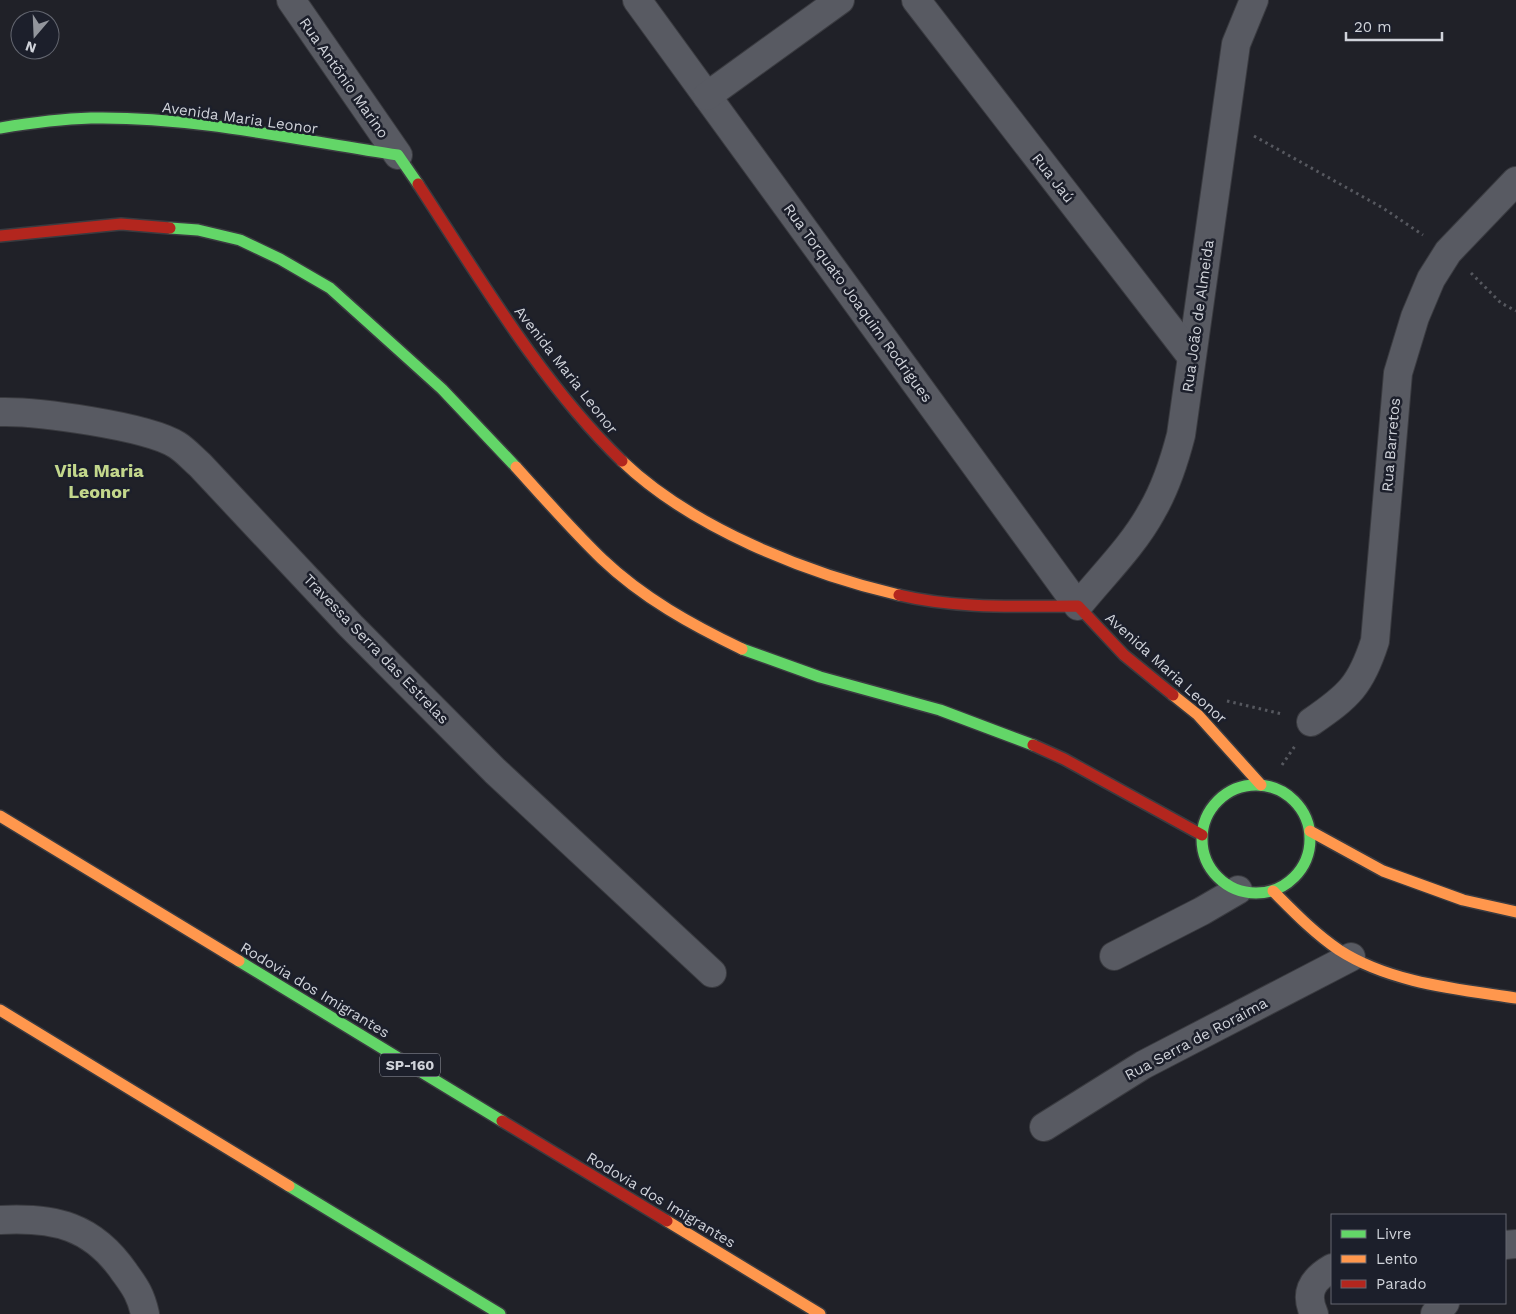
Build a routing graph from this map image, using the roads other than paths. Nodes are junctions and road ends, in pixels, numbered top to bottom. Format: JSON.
{"nodes":[{"id":1,"x":291,"y":0,"type":"edge"},
{"id":2,"x":637,"y":0,"type":"edge"},
{"id":3,"x":840,"y":0,"type":"edge"},
{"id":4,"x":916,"y":0,"type":"edge"},
{"id":5,"x":1254,"y":0,"type":"edge"},
{"id":6,"x":707,"y":96,"type":"junction"},
{"id":7,"x":0,"y":128,"type":"edge"},
{"id":8,"x":398,"y":155,"type":"junction"},
{"id":9,"x":1516,"y":181,"type":"edge"},
{"id":10,"x":0,"y":236,"type":"edge"},
{"id":11,"x":1192,"y":356,"type":"junction"},
{"id":12,"x":0,"y":412,"type":"edge"},
{"id":13,"x":1078,"y":606,"type":"junction"},
{"id":14,"x":1311,"y":722,"type":"road end"},
{"id":15,"x":1265,"y":786,"type":"junction"},
{"id":16,"x":0,"y":816,"type":"edge"},
{"id":17,"x":1310,"y":831,"type":"junction"},
{"id":18,"x":1202,"y":835,"type":"junction"},
{"id":19,"x":1238,"y":890,"type":"junction"},
{"id":20,"x":1273,"y":890,"type":"junction"},
{"id":21,"x":1516,"y":912,"type":"edge"},
{"id":22,"x":1114,"y":956,"type":"dead end"},
{"id":23,"x":1351,"y":957,"type":"junction"},
{"id":24,"x":712,"y":973,"type":"dead end"},
{"id":25,"x":1516,"y":998,"type":"edge"},
{"id":26,"x":0,"y":1010,"type":"edge"},
{"id":27,"x":1044,"y":1126,"type":"dead end"},
{"id":28,"x":0,"y":1220,"type":"edge"},
{"id":29,"x":1331,"y":1269,"type":"edge"},
{"id":30,"x":1444,"y":1304,"type":"edge"},
{"id":31,"x":143,"y":1305,"type":"edge"},
{"id":32,"x":500,"y":1314,"type":"edge"},
{"id":33,"x":820,"y":1314,"type":"edge"},
{"id":34,"x":1314,"y":1314,"type":"edge"},
{"id":35,"x":1435,"y":1314,"type":"edge"}],
"edges":[{"from":1,"to":8,"type":"street","name":"Rua Antõnio Marino"},
{"from":2,"to":6,"type":"street","name":"Rua Torquato Joaquim Rodrigues"},
{"from":3,"to":6,"type":"street"},
{"from":4,"to":11,"type":"street","name":"Rua Jaú"},
{"from":5,"to":11,"type":"street","name":"Rua João de Almeida"},
{"from":6,"to":13,"type":"street","name":"Rua Torquato Joaquim Rodrigues"},
{"from":7,"to":8,"type":"main road","name":"Avenida Maria Leonor"},
{"from":8,"to":13,"type":"main road","name":"Avenida Maria Leonor"},
{"from":9,"to":14,"type":"street","name":"Rua Barretos"},
{"from":10,"to":18,"type":"main road"},
{"from":11,"to":13,"type":"street","name":"Rua João de Almeida"},
{"from":12,"to":24,"type":"street","name":"Travessa Serra das Estrelas"},
{"from":13,"to":15,"type":"main road","name":"Avenida Maria Leonor"},
{"from":15,"to":17,"type":"main road"},
{"from":15,"to":18,"type":"main road"},
{"from":16,"to":33,"type":"main road","name":"Rodovia dos Imigrantes","number":"SP-160"},
{"from":17,"to":20,"type":"main road"},
{"from":17,"to":21,"type":"main road"},
{"from":18,"to":19,"type":"main road"},
{"from":19,"to":20,"type":"main road"},
{"from":19,"to":22,"type":"street"},
{"from":20,"to":23,"type":"main road"},
{"from":23,"to":25,"type":"main road"},
{"from":23,"to":27,"type":"street","name":"Rua Serra de Roraima"},
{"from":26,"to":32,"type":"main road"},
{"from":28,"to":31,"type":"street"},
{"from":29,"to":34,"type":"street"},
{"from":30,"to":35,"type":"street"}]}
